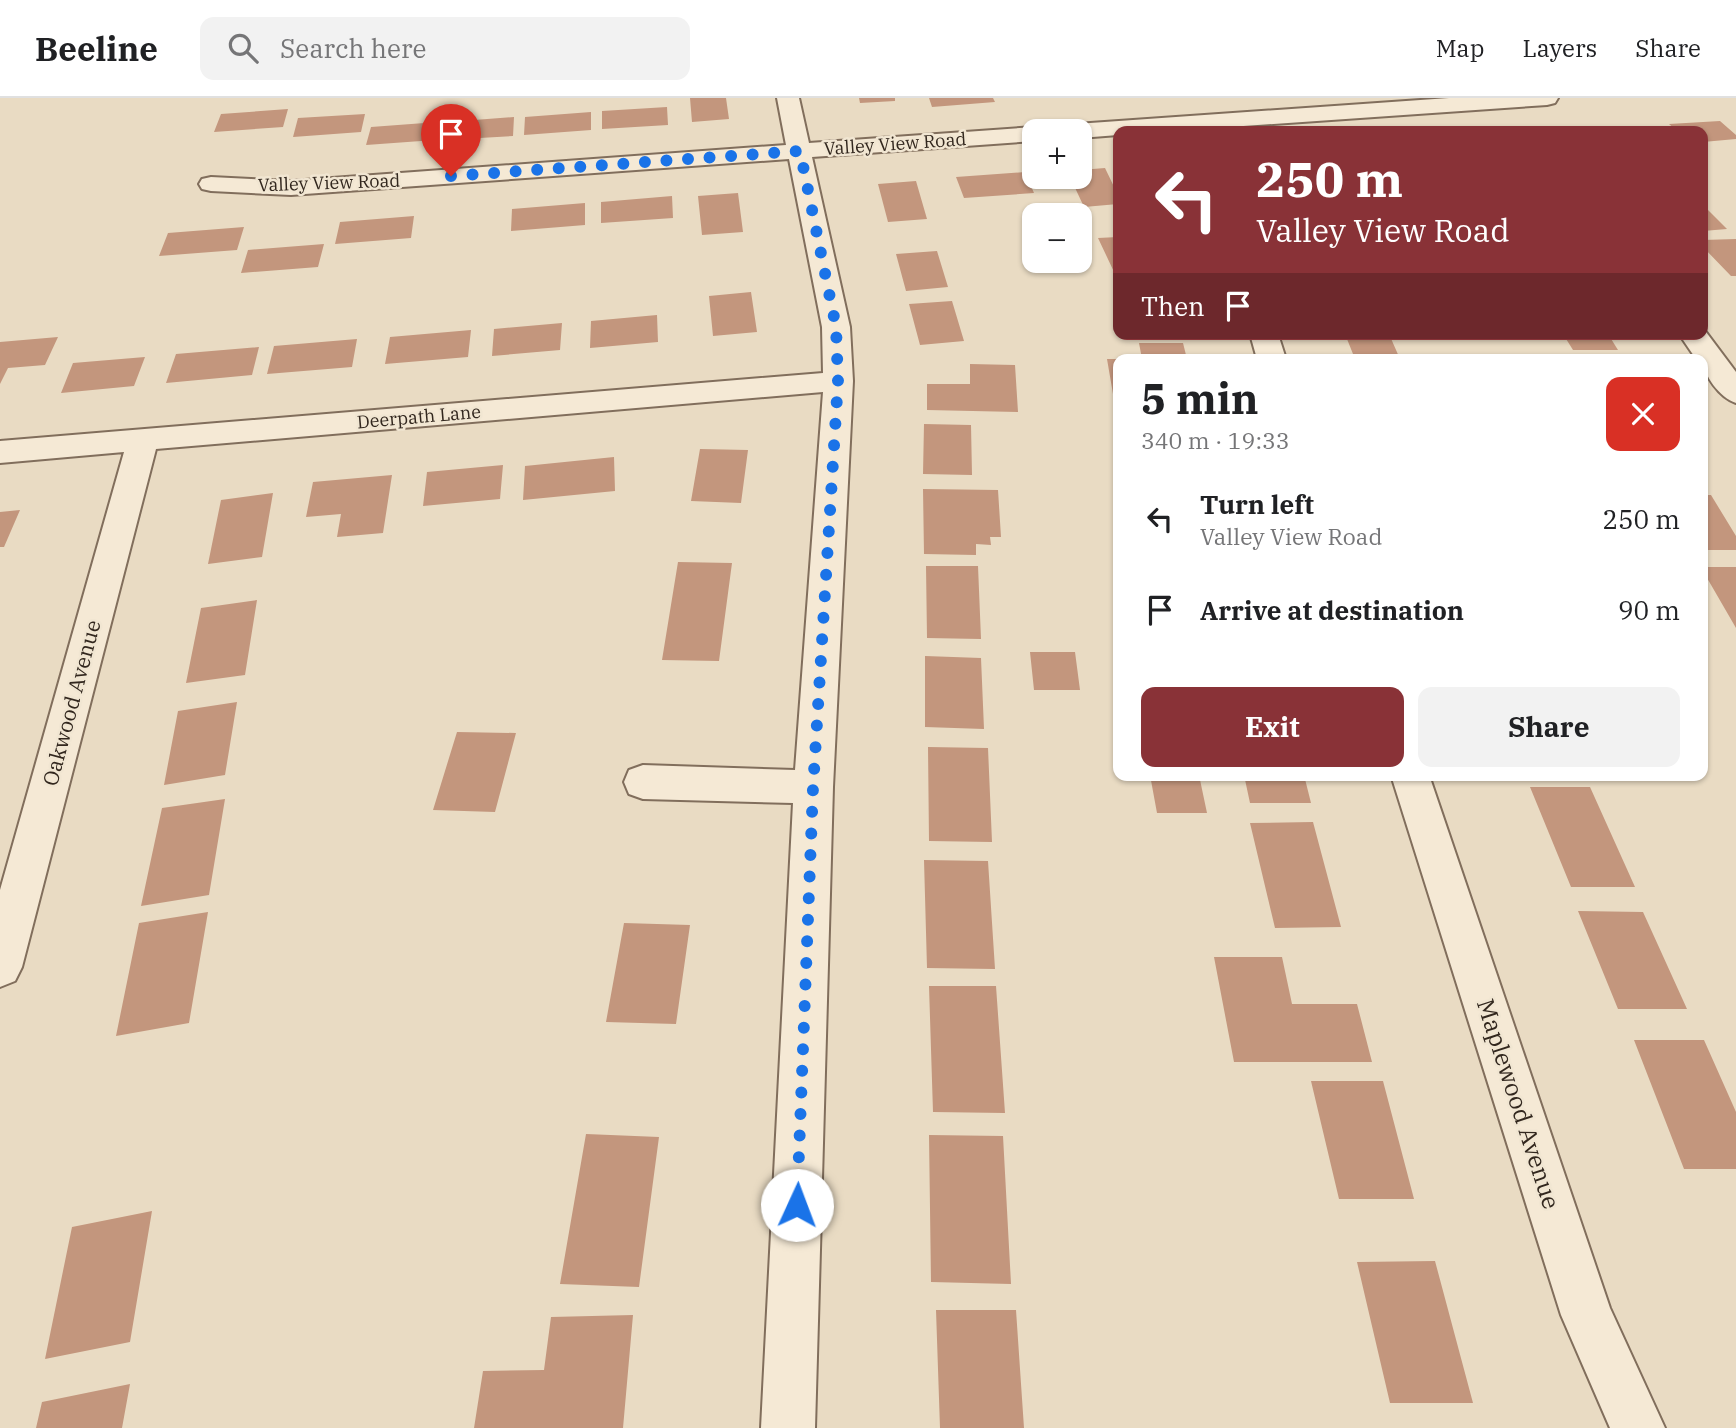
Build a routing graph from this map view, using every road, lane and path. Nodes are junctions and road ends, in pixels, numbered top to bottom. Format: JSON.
{"nodes":[{"id":1,"x":788,"y":98,"type":"edge"},
{"id":2,"x":1547,"y":98,"type":"edge"},
{"id":3,"x":1487,"y":100,"type":"edge"},
{"id":4,"x":1510,"y":124,"type":"dead end"},
{"id":5,"x":1182,"y":126,"type":"edge"},
{"id":6,"x":1092,"y":130,"type":"edge"},
{"id":7,"x":1113,"y":130,"type":"edge"},
{"id":8,"x":1022,"y":135,"type":"edge"},
{"id":9,"x":800,"y":151,"type":"junction"},
{"id":10,"x":211,"y":184,"type":"dead end"},
{"id":11,"x":1708,"y":355,"type":"edge"},
{"id":12,"x":838,"y":381,"type":"junction"},
{"id":13,"x":1736,"y":393,"type":"edge"},
{"id":14,"x":143,"y":440,"type":"junction"},
{"id":15,"x":0,"y":452,"type":"edge"},
{"id":16,"x":1412,"y":781,"type":"edge"},
{"id":17,"x":643,"y":782,"type":"dead end"},
{"id":18,"x":813,"y":788,"type":"junction"},
{"id":19,"x":0,"y":967,"type":"edge"},
{"id":20,"x":788,"y":1428,"type":"edge"},
{"id":21,"x":1638,"y":1428,"type":"edge"}],
"edges":[{"from":1,"to":9,"type":"street"},
{"from":2,"to":3,"type":"street"},
{"from":3,"to":4,"type":"street"},
{"from":3,"to":5,"type":"street"},
{"from":6,"to":7,"type":"street"},
{"from":8,"to":9,"type":"street","name":"Valley View Road"},
{"from":9,"to":10,"type":"street","name":"Valley View Road"},
{"from":9,"to":12,"type":"street"},
{"from":11,"to":13,"type":"street"},
{"from":12,"to":14,"type":"street","name":"Deerpath Lane"},
{"from":12,"to":18,"type":"street"},
{"from":14,"to":15,"type":"street","name":"Deerpath Lane"},
{"from":14,"to":19,"type":"street","name":"Oakwood Avenue"},
{"from":16,"to":21,"type":"street","name":"Maplewood Avenue"},
{"from":17,"to":18,"type":"street"},
{"from":18,"to":20,"type":"street"}]}
